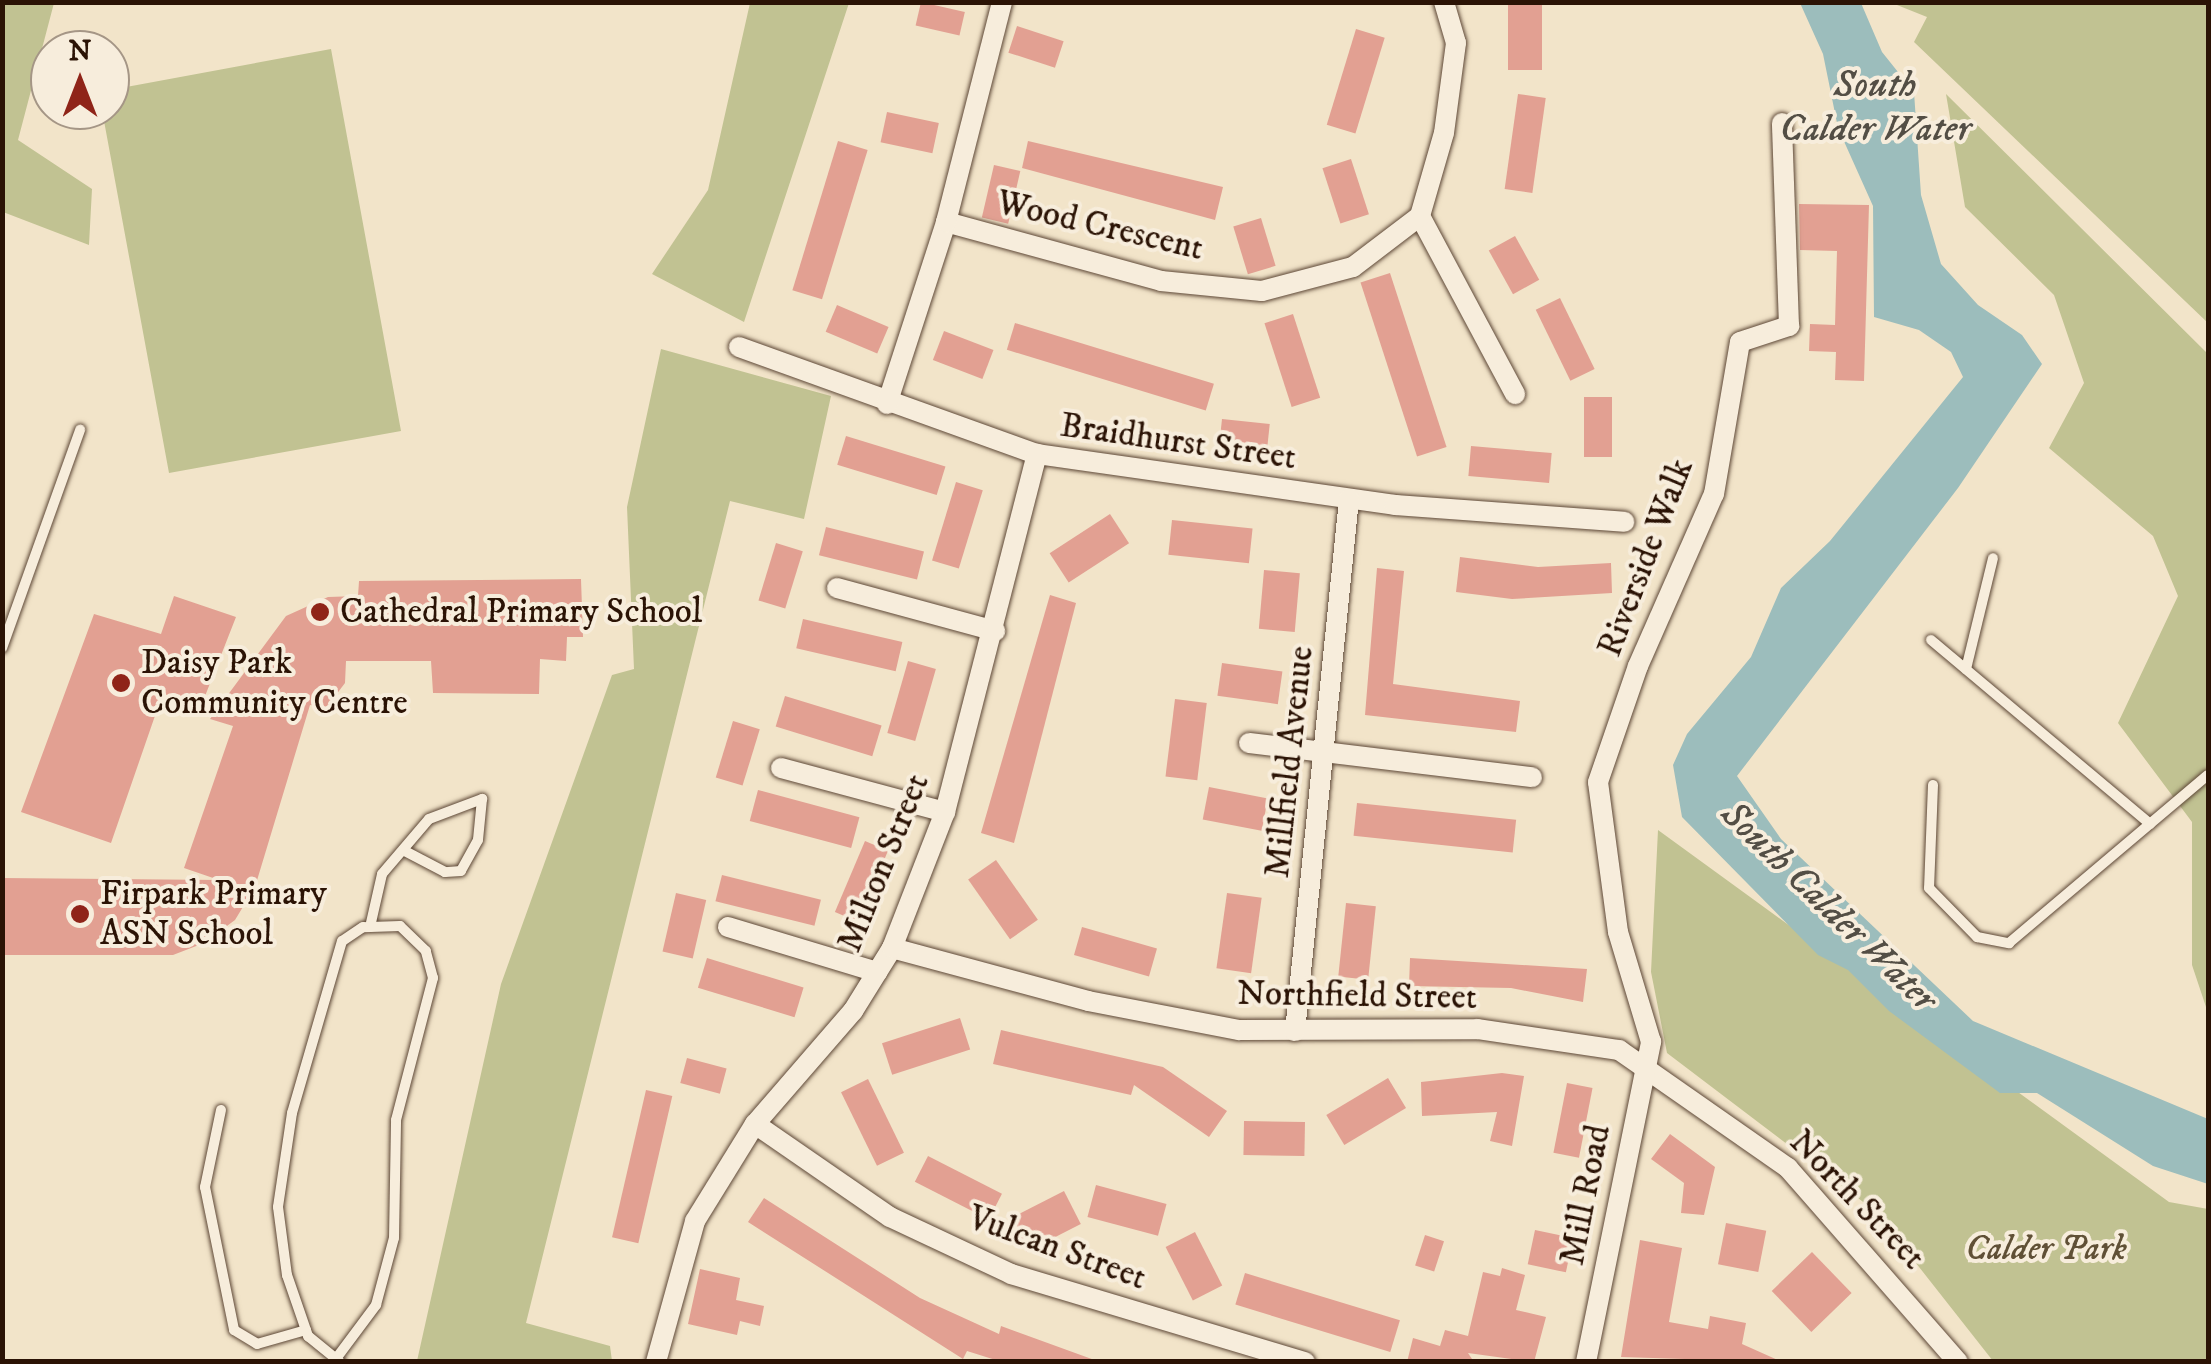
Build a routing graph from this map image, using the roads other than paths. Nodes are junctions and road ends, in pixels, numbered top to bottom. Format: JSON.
{"nodes":[{"id":1,"x":1002,"y":2,"type":"edge"},
{"id":2,"x":1444,"y":2,"type":"edge"},
{"id":3,"x":1782,"y":123,"type":"dead end"},
{"id":4,"x":1420,"y":216,"type":"junction"},
{"id":5,"x":946,"y":222,"type":"junction"},
{"id":6,"x":739,"y":347,"type":"dead end"},
{"id":7,"x":1515,"y":394,"type":"dead end"},
{"id":8,"x":887,"y":404,"type":"junction"},
{"id":9,"x":80,"y":430,"type":"dead end"},
{"id":10,"x":1037,"y":454,"type":"junction"},
{"id":11,"x":1350,"y":499,"type":"junction"},
{"id":12,"x":1624,"y":522,"type":"dead end"},
{"id":13,"x":1992,"y":558,"type":"dead end"},
{"id":14,"x":836,"y":588,"type":"dead end"},
{"id":15,"x":995,"y":631,"type":"junction"},
{"id":16,"x":1931,"y":640,"type":"dead end"},
{"id":17,"x":2,"y":648,"type":"edge"},
{"id":18,"x":1966,"y":669,"type":"junction"},
{"id":19,"x":1249,"y":744,"type":"dead end"},
{"id":20,"x":1324,"y":752,"type":"junction"},
{"id":21,"x":781,"y":768,"type":"dead end"},
{"id":22,"x":2208,"y":775,"type":"edge"},
{"id":23,"x":1532,"y":777,"type":"dead end"},
{"id":24,"x":1933,"y":785,"type":"dead end"},
{"id":25,"x":945,"y":812,"type":"junction"},
{"id":26,"x":2150,"y":824,"type":"junction"},
{"id":27,"x":403,"y":850,"type":"junction"},
{"id":28,"x":370,"y":927,"type":"junction"},
{"id":29,"x":728,"y":927,"type":"dead end"},
{"id":30,"x":892,"y":948,"type":"junction"},
{"id":31,"x":877,"y":972,"type":"junction"},
{"id":32,"x":1295,"y":1030,"type":"junction"},
{"id":33,"x":1651,"y":1042,"type":"joint"},
{"id":34,"x":1645,"y":1066,"type":"junction"},
{"id":35,"x":221,"y":1110,"type":"dead end"},
{"id":36,"x":755,"y":1124,"type":"junction"},
{"id":37,"x":306,"y":1330,"type":"junction"},
{"id":38,"x":339,"y":1359,"type":"edge"},
{"id":39,"x":656,"y":1362,"type":"edge"},
{"id":40,"x":1305,"y":1362,"type":"edge"},
{"id":41,"x":1586,"y":1362,"type":"edge"},
{"id":42,"x":1958,"y":1362,"type":"edge"}],
"edges":[{"from":1,"to":5,"type":"street","name":"Wood Crescent"},
{"from":2,"to":4,"type":"street"},
{"from":3,"to":33,"type":"street","name":"Riverside Walk"},
{"from":4,"to":5,"type":"street","name":"Wood Crescent"},
{"from":4,"to":7,"type":"street"},
{"from":5,"to":8,"type":"street","name":"Wood Crescent"},
{"from":6,"to":8,"type":"street","name":"Braidhurst Street"},
{"from":8,"to":10,"type":"street","name":"Braidhurst Street"},
{"from":9,"to":17,"type":"lane"},
{"from":10,"to":11,"type":"street","name":"Braidhurst Street"},
{"from":10,"to":15,"type":"street","name":"Milton Street"},
{"from":11,"to":12,"type":"street","name":"Braidhurst Street"},
{"from":11,"to":20,"type":"street","name":"Millfield Avenue"},
{"from":13,"to":18,"type":"lane"},
{"from":14,"to":15,"type":"street"},
{"from":15,"to":25,"type":"street","name":"Milton Street"},
{"from":16,"to":18,"type":"lane"},
{"from":18,"to":26,"type":"lane"},
{"from":19,"to":20,"type":"street"},
{"from":20,"to":23,"type":"street"},
{"from":20,"to":32,"type":"street","name":"Millfield Avenue"},
{"from":21,"to":25,"type":"street"},
{"from":22,"to":26,"type":"lane"},
{"from":24,"to":26,"type":"lane"},
{"from":25,"to":30,"type":"street","name":"Milton Street"},
{"from":27,"to":27,"type":"lane"},
{"from":27,"to":28,"type":"lane"},
{"from":28,"to":37,"type":"lane"},
{"from":28,"to":38,"type":"lane"},
{"from":29,"to":31,"type":"street"},
{"from":30,"to":31,"type":"street","name":"Milton Street"},
{"from":30,"to":32,"type":"street","name":"Northfield Street"},
{"from":31,"to":36,"type":"street","name":"Milton Street"},
{"from":32,"to":34,"type":"street","name":"Northfield Street"},
{"from":33,"to":34,"type":"street","name":"Mill Road"},
{"from":34,"to":41,"type":"street","name":"Mill Road"},
{"from":34,"to":42,"type":"street","name":"North Street"},
{"from":35,"to":37,"type":"lane"},
{"from":36,"to":39,"type":"street","name":"Milton Street"},
{"from":36,"to":40,"type":"street","name":"Vulcan Street"},
{"from":37,"to":38,"type":"lane"}]}
